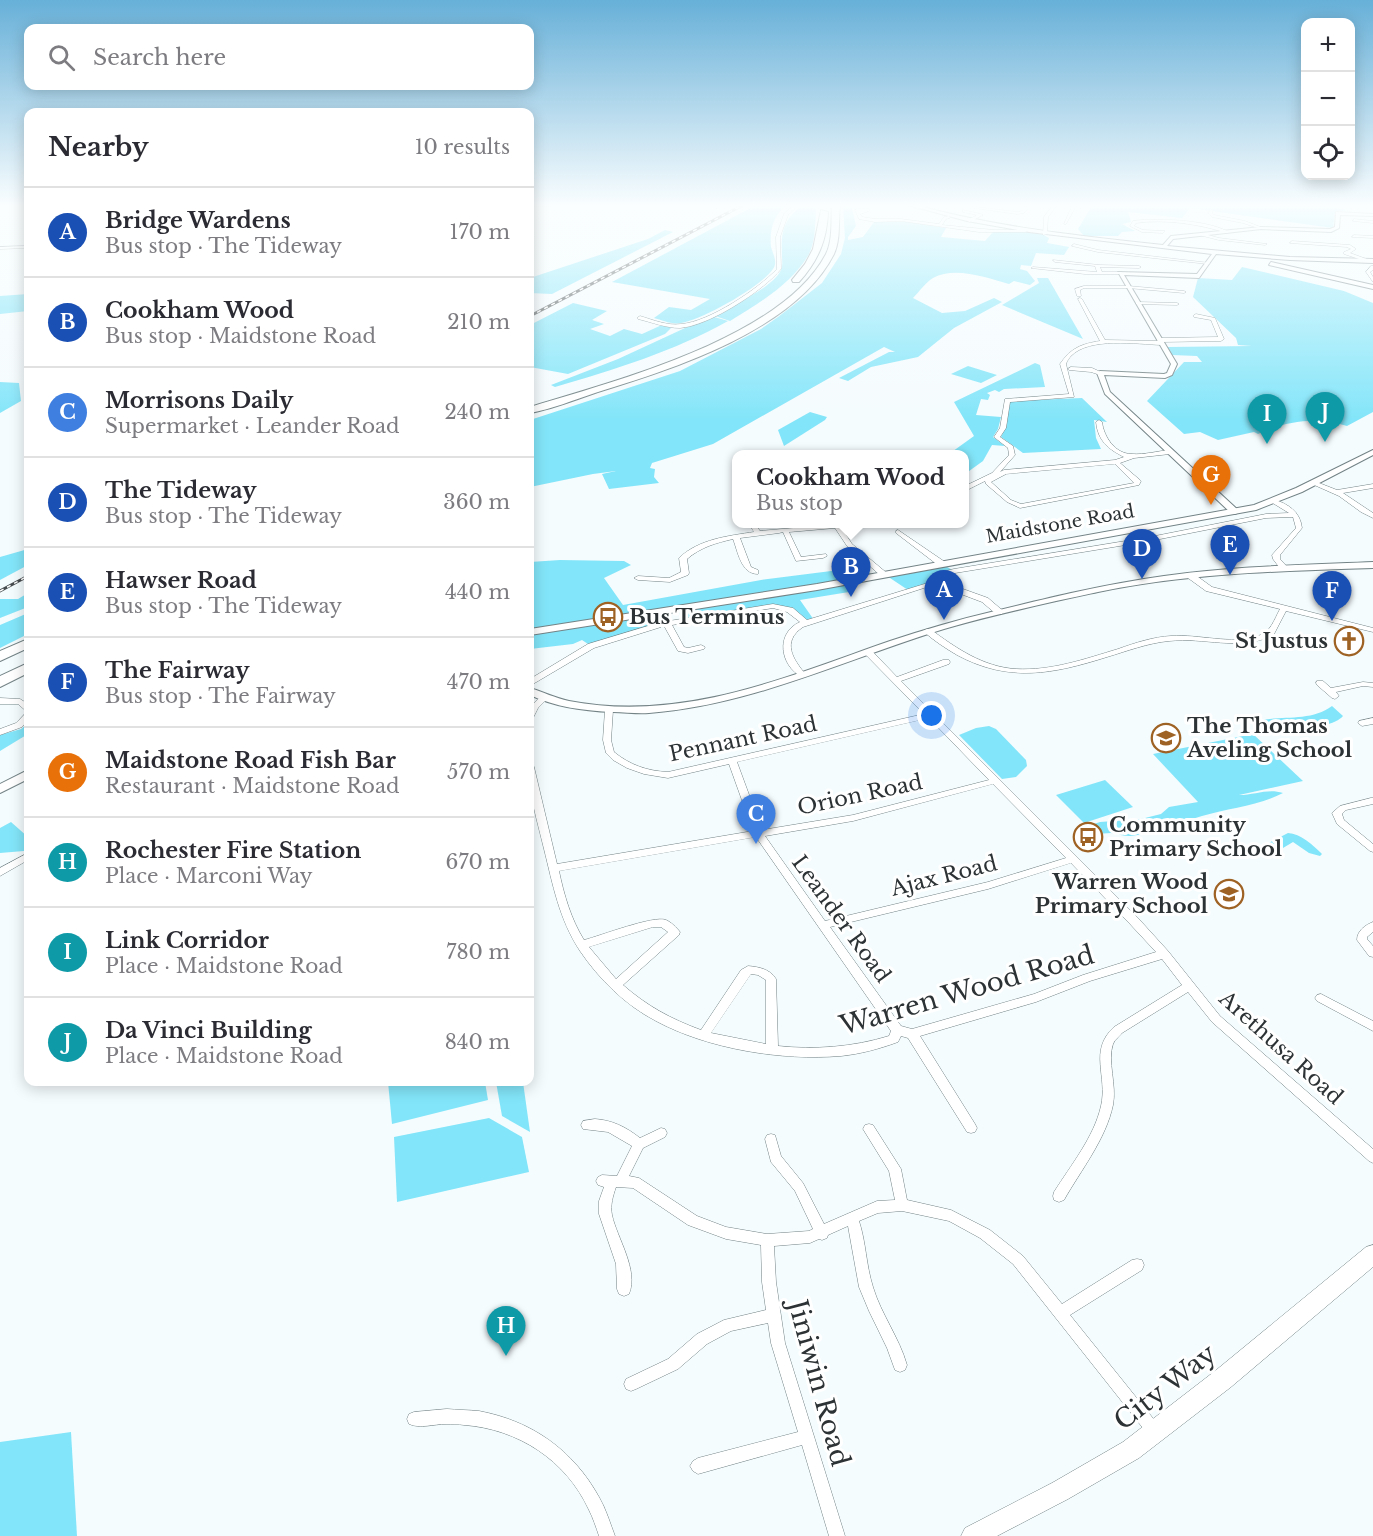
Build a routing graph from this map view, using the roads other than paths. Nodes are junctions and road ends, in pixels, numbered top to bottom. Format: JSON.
{"nodes":[{"id":1,"x":772,"y":276,"type":"edge"},
{"id":2,"x":800,"y":276,"type":"edge"},
{"id":3,"x":814,"y":276,"type":"edge"},
{"id":4,"x":1122,"y":276,"type":"edge"},
{"id":5,"x":1322,"y":276,"type":"edge"},
{"id":6,"x":1128,"y":287,"type":"junction"},
{"id":7,"x":1373,"y":287,"type":"edge"},
{"id":8,"x":1184,"y":292,"type":"dead end"},
{"id":9,"x":780,"y":294,"type":"dead end"},
{"id":10,"x":771,"y":302,"type":"dead end"},
{"id":11,"x":1138,"y":303,"type":"junction"},
{"id":12,"x":1177,"y":304,"type":"dead end"},
{"id":13,"x":1196,"y":316,"type":"dead end"},
{"id":14,"x":640,"y":318,"type":"dead end"},
{"id":15,"x":1160,"y":342,"type":"junction"},
{"id":16,"x":1104,"y":343,"type":"junction"},
{"id":17,"x":1071,"y":369,"type":"dead end"},
{"id":18,"x":1100,"y":373,"type":"junction"},
{"id":19,"x":534,"y":398,"type":"edge"},
{"id":20,"x":534,"y":409,"type":"edge"},
{"id":21,"x":1099,"y":422,"type":"dead end"},
{"id":22,"x":1170,"y":452,"type":"junction"},
{"id":23,"x":1373,"y":452,"type":"edge"},
{"id":24,"x":1129,"y":458,"type":"junction"},
{"id":25,"x":1116,"y":462,"type":"junction"},
{"id":26,"x":1314,"y":483,"type":"junction"},
{"id":27,"x":1373,"y":486,"type":"edge"},
{"id":28,"x":969,"y":487,"type":"edge"},
{"id":29,"x":1336,"y":492,"type":"junction"},
{"id":30,"x":1273,"y":501,"type":"junction"},
{"id":31,"x":1235,"y":512,"type":"junction"},
{"id":32,"x":1294,"y":515,"type":"junction"},
{"id":33,"x":1371,"y":518,"type":"edge"},
{"id":34,"x":755,"y":528,"type":"edge"},
{"id":35,"x":806,"y":528,"type":"edge"},
{"id":36,"x":839,"y":528,"type":"edge"},
{"id":37,"x":785,"y":530,"type":"junction"},
{"id":38,"x":898,"y":532,"type":"dead end"},
{"id":39,"x":759,"y":534,"type":"junction"},
{"id":40,"x":736,"y":537,"type":"junction"},
{"id":41,"x":823,"y":556,"type":"dead end"},
{"id":42,"x":942,"y":564,"type":"junction"},
{"id":43,"x":1373,"y":565,"type":"edge"},
{"id":44,"x":1285,"y":569,"type":"junction"},
{"id":45,"x":755,"y":572,"type":"dead end"},
{"id":46,"x":884,"y":574,"type":"junction"},
{"id":47,"x":1191,"y":576,"type":"junction"},
{"id":48,"x":638,"y":578,"type":"dead end"},
{"id":49,"x":934,"y":584,"type":"junction"},
{"id":50,"x":1284,"y":608,"type":"junction"},
{"id":51,"x":999,"y":612,"type":"junction"},
{"id":52,"x":661,"y":613,"type":"junction"},
{"id":53,"x":672,"y":622,"type":"dead end"},
{"id":54,"x":806,"y":623,"type":"junction"},
{"id":55,"x":658,"y":625,"type":"dead end"},
{"id":56,"x":1373,"y":630,"type":"edge"},
{"id":57,"x":534,"y":631,"type":"edge"},
{"id":58,"x":927,"y":632,"type":"junction"},
{"id":59,"x":24,"y":645,"type":"edge"},
{"id":60,"x":701,"y":647,"type":"dead end"},
{"id":61,"x":868,"y":652,"type":"junction"},
{"id":62,"x":0,"y":657,"type":"edge"},
{"id":63,"x":946,"y":662,"type":"dead end"},
{"id":64,"x":24,"y":670,"type":"edge"},
{"id":65,"x":801,"y":675,"type":"junction"},
{"id":66,"x":534,"y":680,"type":"edge"},
{"id":67,"x":896,"y":680,"type":"junction"},
{"id":68,"x":0,"y":682,"type":"edge"},
{"id":69,"x":1320,"y":683,"type":"dead end"},
{"id":70,"x":1373,"y":685,"type":"edge"},
{"id":71,"x":534,"y":693,"type":"edge"},
{"id":72,"x":544,"y":698,"type":"junction"},
{"id":73,"x":5,"y":701,"type":"edge"},
{"id":74,"x":24,"y":705,"type":"edge"},
{"id":75,"x":534,"y":707,"type":"edge"},
{"id":76,"x":609,"y":710,"type":"junction"},
{"id":77,"x":931,"y":715,"type":"junction"},
{"id":78,"x":24,"y":720,"type":"edge"},
{"id":79,"x":1373,"y":721,"type":"edge"},
{"id":80,"x":1362,"y":723,"type":"dead end"},
{"id":81,"x":0,"y":732,"type":"edge"},
{"id":82,"x":732,"y":761,"type":"junction"},
{"id":83,"x":24,"y":776,"type":"edge"},
{"id":84,"x":995,"y":781,"type":"junction"},
{"id":85,"x":534,"y":784,"type":"edge"},
{"id":86,"x":0,"y":789,"type":"edge"},
{"id":87,"x":1371,"y":801,"type":"dead end"},
{"id":88,"x":759,"y":835,"type":"junction"},
{"id":89,"x":1373,"y":849,"type":"edge"},
{"id":90,"x":24,"y":858,"type":"edge"},
{"id":91,"x":1073,"y":859,"type":"junction"},
{"id":92,"x":554,"y":868,"type":"junction"},
{"id":93,"x":0,"y":872,"type":"edge"},
{"id":94,"x":824,"y":925,"type":"junction"},
{"id":95,"x":1373,"y":926,"type":"edge"},
{"id":96,"x":582,"y":945,"type":"junction"},
{"id":97,"x":1373,"y":953,"type":"edge"},
{"id":98,"x":1164,"y":954,"type":"junction"},
{"id":99,"x":616,"y":985,"type":"junction"},
{"id":100,"x":1189,"y":986,"type":"junction"},
{"id":101,"x":1322,"y":998,"type":"dead end"},
{"id":102,"x":1373,"y":1026,"type":"edge"},
{"id":103,"x":897,"y":1030,"type":"junction"},
{"id":104,"x":704,"y":1034,"type":"junction"},
{"id":105,"x":912,"y":1034,"type":"junction"},
{"id":106,"x":772,"y":1048,"type":"junction"},
{"id":107,"x":587,"y":1125,"type":"dead end"},
{"id":108,"x":971,"y":1128,"type":"dead end"},
{"id":109,"x":869,"y":1129,"type":"dead end"},
{"id":110,"x":661,"y":1133,"type":"dead end"},
{"id":111,"x":771,"y":1139,"type":"dead end"},
{"id":112,"x":639,"y":1144,"type":"junction"},
{"id":113,"x":1373,"y":1157,"type":"edge"},
{"id":114,"x":612,"y":1181,"type":"junction"},
{"id":115,"x":1059,"y":1196,"type":"dead end"},
{"id":116,"x":902,"y":1205,"type":"junction"},
{"id":117,"x":852,"y":1218,"type":"junction"},
{"id":118,"x":822,"y":1234,"type":"junction"},
{"id":119,"x":767,"y":1240,"type":"junction"},
{"id":120,"x":1373,"y":1254,"type":"edge"},
{"id":121,"x":1137,"y":1265,"type":"dead end"},
{"id":122,"x":624,"y":1289,"type":"dead end"},
{"id":123,"x":1060,"y":1312,"type":"junction"},
{"id":124,"x":773,"y":1315,"type":"junction"},
{"id":125,"x":900,"y":1365,"type":"dead end"},
{"id":126,"x":631,"y":1384,"type":"dead end"},
{"id":127,"x":414,"y":1419,"type":"dead end"},
{"id":128,"x":1155,"y":1433,"type":"junction"},
{"id":129,"x":806,"y":1437,"type":"junction"},
{"id":130,"x":698,"y":1466,"type":"dead end"},
{"id":131,"x":607,"y":1536,"type":"edge"},
{"id":132,"x":837,"y":1536,"type":"edge"},
{"id":133,"x":974,"y":1536,"type":"edge"}],
"edges":[{"from":1,"to":14,"type":"street"},
{"from":2,"to":9,"type":"highway"},
{"from":3,"to":20,"type":"highway"},
{"from":4,"to":6,"type":"street"},
{"from":5,"to":7,"type":"street"},
{"from":6,"to":8,"type":"street"},
{"from":6,"to":11,"type":"street"},
{"from":6,"to":16,"type":"street"},
{"from":10,"to":19,"type":"highway"},
{"from":11,"to":12,"type":"street"},
{"from":11,"to":15,"type":"street"},
{"from":13,"to":15,"type":"street"},
{"from":15,"to":16,"type":"street"},
{"from":15,"to":18,"type":"street"},
{"from":16,"to":28,"type":"street"},
{"from":17,"to":18,"type":"street"},
{"from":18,"to":22,"type":"street"},
{"from":21,"to":24,"type":"street"},
{"from":22,"to":24,"type":"street"},
{"from":22,"to":31,"type":"street"},
{"from":23,"to":26,"type":"main road","name":"Maidstone Road"},
{"from":24,"to":25,"type":"street"},
{"from":25,"to":25,"type":"street"},
{"from":26,"to":29,"type":"street"},
{"from":26,"to":30,"type":"main road","name":"Maidstone Road"},
{"from":27,"to":29,"type":"street"},
{"from":29,"to":33,"type":"street"},
{"from":30,"to":31,"type":"main road","name":"Maidstone Road"},
{"from":30,"to":32,"type":"street"},
{"from":31,"to":42,"type":"main road","name":"Maidstone Road"},
{"from":32,"to":44,"type":"street"},
{"from":32,"to":49,"type":"street","name":"Maidstone Road"},
{"from":34,"to":39,"type":"street"},
{"from":35,"to":37,"type":"street"},
{"from":36,"to":46,"type":"street"},
{"from":37,"to":39,"type":"street"},
{"from":37,"to":41,"type":"street"},
{"from":38,"to":42,"type":"street"},
{"from":39,"to":40,"type":"street"},
{"from":40,"to":45,"type":"street"},
{"from":40,"to":48,"type":"street"},
{"from":42,"to":46,"type":"main road","name":"Maidstone Road"},
{"from":43,"to":44,"type":"street"},
{"from":44,"to":47,"type":"street"},
{"from":46,"to":52,"type":"main road","name":"Maidstone Road"},
{"from":47,"to":50,"type":"street"},
{"from":47,"to":51,"type":"street"},
{"from":49,"to":51,"type":"street"},
{"from":49,"to":54,"type":"street","name":"Maidstone Road"},
{"from":50,"to":56,"type":"street"},
{"from":50,"to":58,"type":"street"},
{"from":51,"to":58,"type":"street"},
{"from":52,"to":57,"type":"main road","name":"Maidstone Road"},
{"from":52,"to":60,"type":"street"},
{"from":53,"to":54,"type":"street"},
{"from":54,"to":65,"type":"street"},
{"from":55,"to":66,"type":"street"},
{"from":58,"to":61,"type":"street"},
{"from":59,"to":62,"type":"highway"},
{"from":61,"to":65,"type":"street"},
{"from":61,"to":67,"type":"street","name":"Arethusa Road"},
{"from":63,"to":67,"type":"street"},
{"from":64,"to":68,"type":"highway"},
{"from":65,"to":76,"type":"street"},
{"from":67,"to":77,"type":"street","name":"Arethusa Road"},
{"from":69,"to":70,"type":"street"},
{"from":71,"to":72,"type":"street"},
{"from":72,"to":75,"type":"street"},
{"from":72,"to":76,"type":"street"},
{"from":73,"to":74,"type":"street"},
{"from":76,"to":82,"type":"street","name":"Pennant Road"},
{"from":77,"to":82,"type":"street","name":"Pennant Road"},
{"from":77,"to":84,"type":"street","name":"Arethusa Road"},
{"from":78,"to":81,"type":"street"},
{"from":79,"to":80,"type":"street"},
{"from":82,"to":88,"type":"street","name":"Leander Road"},
{"from":83,"to":86,"type":"main road"},
{"from":84,"to":88,"type":"street","name":"Orion Road"},
{"from":84,"to":91,"type":"street","name":"Arethusa Road"},
{"from":85,"to":92,"type":"street","name":"Warren Wood Road"},
{"from":87,"to":89,"type":"street"},
{"from":88,"to":92,"type":"street","name":"Orion Road"},
{"from":88,"to":94,"type":"street","name":"Leander Road"},
{"from":90,"to":93,"type":"street"},
{"from":91,"to":94,"type":"street","name":"Ajax Road"},
{"from":91,"to":98,"type":"street","name":"Arethusa Road"},
{"from":92,"to":96,"type":"street","name":"Warren Wood Road"},
{"from":94,"to":103,"type":"street","name":"Leander Road"},
{"from":95,"to":97,"type":"street"},
{"from":96,"to":99,"type":"street","name":"Warren Wood Road"},
{"from":96,"to":99,"type":"street"},
{"from":98,"to":100,"type":"street","name":"Arethusa Road"},
{"from":98,"to":105,"type":"street","name":"Warren Wood Road"},
{"from":99,"to":104,"type":"street","name":"Warren Wood Road"},
{"from":100,"to":113,"type":"street","name":"Arethusa Road"},
{"from":100,"to":115,"type":"street"},
{"from":101,"to":102,"type":"street"},
{"from":103,"to":105,"type":"street","name":"Warren Wood Road"},
{"from":103,"to":106,"type":"street","name":"Warren Wood Road"},
{"from":104,"to":106,"type":"street","name":"Warren Wood Road"},
{"from":104,"to":106,"type":"street"},
{"from":105,"to":108,"type":"street"},
{"from":107,"to":112,"type":"street"},
{"from":109,"to":116,"type":"street"},
{"from":110,"to":112,"type":"street"},
{"from":111,"to":118,"type":"street"},
{"from":112,"to":114,"type":"street"},
{"from":114,"to":119,"type":"street"},
{"from":114,"to":122,"type":"street"},
{"from":116,"to":117,"type":"street"},
{"from":116,"to":123,"type":"street"},
{"from":117,"to":118,"type":"street"},
{"from":117,"to":125,"type":"street"},
{"from":118,"to":119,"type":"street"},
{"from":119,"to":124,"type":"street","name":"Jiniwin Road"},
{"from":120,"to":128,"type":"main road","name":"City Way"},
{"from":121,"to":123,"type":"street"},
{"from":123,"to":128,"type":"street"},
{"from":124,"to":126,"type":"street"},
{"from":124,"to":129,"type":"street","name":"Jiniwin Road"},
{"from":127,"to":131,"type":"street"},
{"from":128,"to":133,"type":"main road","name":"City Way"},
{"from":129,"to":130,"type":"street"},
{"from":129,"to":132,"type":"street","name":"Jiniwin Road"}]}
